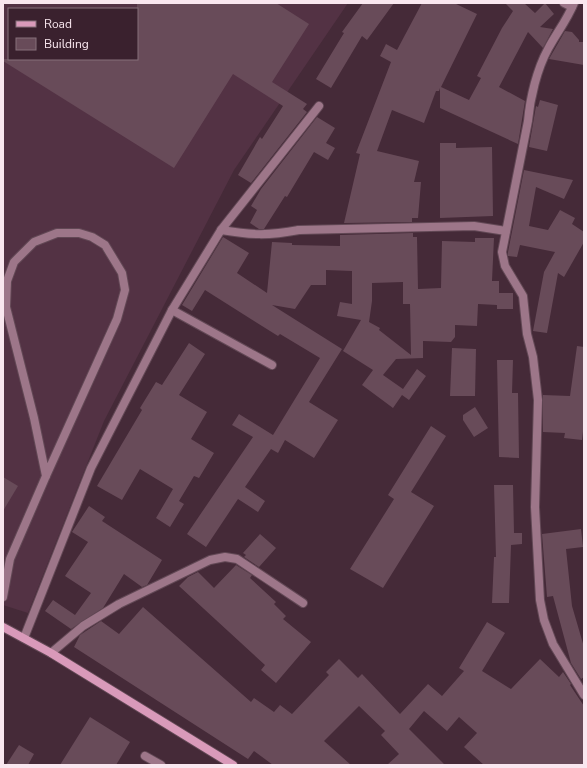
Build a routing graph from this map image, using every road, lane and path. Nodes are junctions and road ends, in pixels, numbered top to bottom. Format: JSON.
{"nodes":[{"id":1,"x":564,"y":3,"type":"edge"},
{"id":2,"x":573,"y":5,"type":"edge"},
{"id":3,"x":319,"y":106,"type":"dead end"},
{"id":4,"x":221,"y":230,"type":"junction"},
{"id":5,"x":506,"y":231,"type":"junction"},
{"id":6,"x":172,"y":310,"type":"junction"},
{"id":7,"x":272,"y":365,"type":"dead end"},
{"id":8,"x":46,"y":476,"type":"junction"},
{"id":9,"x":3,"y":597,"type":"edge"},
{"id":10,"x":303,"y":603,"type":"dead end"},
{"id":11,"x":3,"y":620,"type":"edge"},
{"id":12,"x":3,"y":627,"type":"edge"},
{"id":13,"x":24,"y":638,"type":"junction"},
{"id":14,"x":51,"y":654,"type":"junction"},
{"id":15,"x":584,"y":695,"type":"edge"},
{"id":16,"x":145,"y":756,"type":"dead end"},
{"id":17,"x":161,"y":765,"type":"edge"},
{"id":18,"x":233,"y":765,"type":"edge"}],
"edges":[{"from":1,"to":2,"type":"street"},
{"from":2,"to":5,"type":"street"},
{"from":3,"to":4,"type":"street"},
{"from":4,"to":5,"type":"street"},
{"from":4,"to":6,"type":"street"},
{"from":5,"to":15,"type":"street"},
{"from":6,"to":7,"type":"street"},
{"from":6,"to":13,"type":"street"},
{"from":8,"to":8,"type":"street"},
{"from":8,"to":9,"type":"street"},
{"from":10,"to":14,"type":"street"},
{"from":11,"to":12,"type":"street"},
{"from":12,"to":13,"type":"street"},
{"from":13,"to":14,"type":"street"},
{"from":14,"to":18,"type":"street"},
{"from":16,"to":17,"type":"street"}]}
